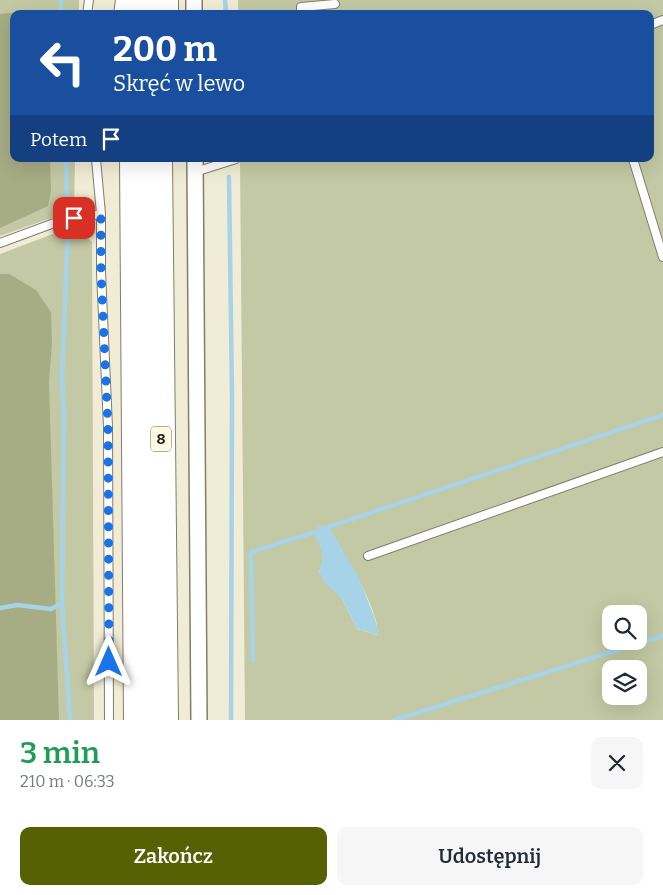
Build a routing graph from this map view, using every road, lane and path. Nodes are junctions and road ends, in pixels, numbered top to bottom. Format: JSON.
{"nodes":[{"id":1,"x":335,"y":4,"type":"dead end"},
{"id":2,"x":301,"y":10,"type":"edge"},
{"id":3,"x":96,"y":162,"type":"edge"},
{"id":4,"x":134,"y":162,"type":"edge"},
{"id":5,"x":158,"y":162,"type":"edge"},
{"id":6,"x":218,"y":162,"type":"edge"},
{"id":7,"x":634,"y":162,"type":"edge"},
{"id":8,"x":195,"y":166,"type":"edge"},
{"id":9,"x":101,"y":214,"type":"junction"},
{"id":10,"x":0,"y":242,"type":"edge"},
{"id":11,"x":663,"y":257,"type":"edge"},
{"id":12,"x":663,"y":452,"type":"edge"},
{"id":13,"x":368,"y":556,"type":"dead end"},
{"id":14,"x":109,"y":720,"type":"edge"},
{"id":15,"x":138,"y":720,"type":"edge"},
{"id":16,"x":164,"y":720,"type":"edge"},
{"id":17,"x":199,"y":720,"type":"edge"}],
"edges":[{"from":1,"to":2,"type":"lane"},
{"from":3,"to":9,"type":"lane"},
{"from":4,"to":15,"type":"highway","number":"8"},
{"from":5,"to":16,"type":"highway","number":"8"},
{"from":6,"to":8,"type":"lane"},
{"from":7,"to":11,"type":"lane"},
{"from":8,"to":17,"type":"street"},
{"from":9,"to":10,"type":"lane"},
{"from":9,"to":14,"type":"lane"},
{"from":12,"to":13,"type":"lane"}]}
